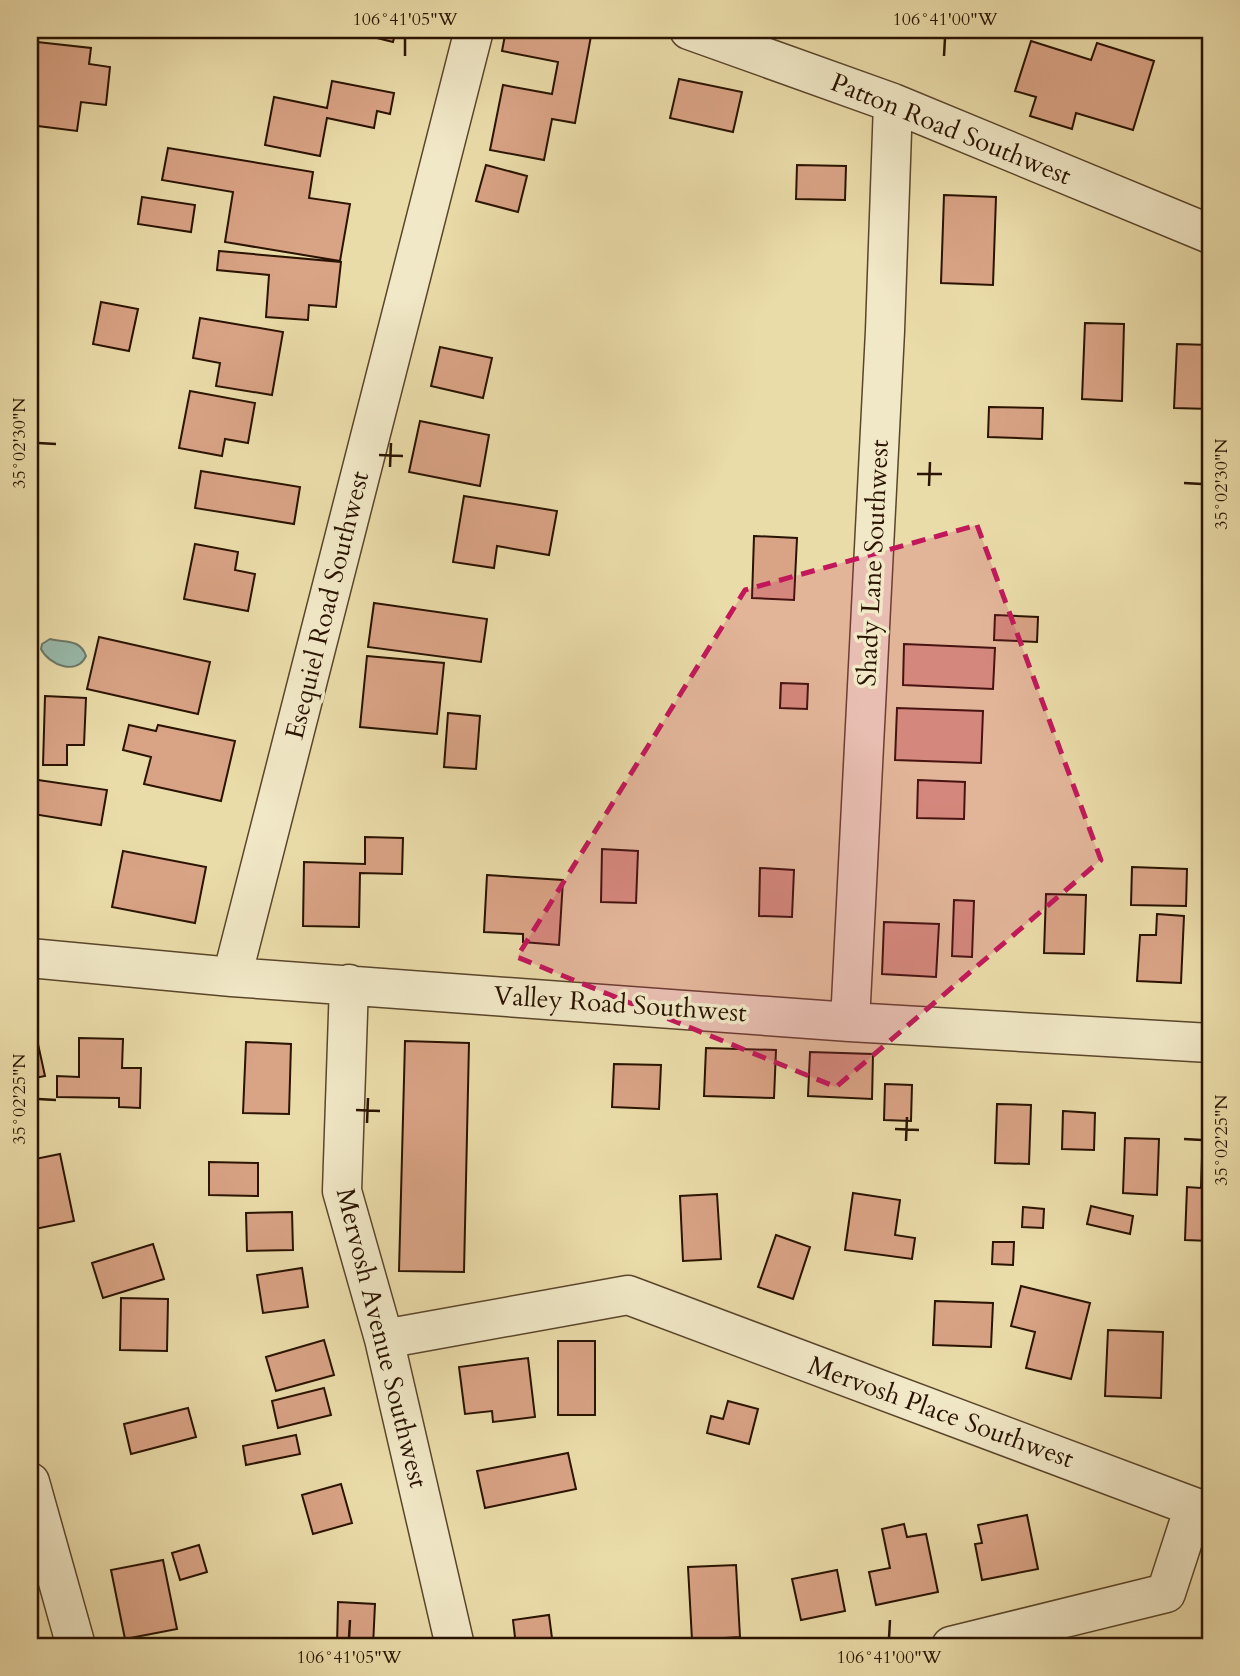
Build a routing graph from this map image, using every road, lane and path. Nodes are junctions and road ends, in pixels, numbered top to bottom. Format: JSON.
{"nodes":[{"id":1,"x":474,"y":30,"type":"edge"},
{"id":2,"x":689,"y":30,"type":"edge"},
{"id":3,"x":893,"y":103,"type":"junction"},
{"id":4,"x":1210,"y":234,"type":"edge"},
{"id":5,"x":30,"y":958,"type":"edge"},
{"id":6,"x":232,"y":977,"type":"junction"},
{"id":7,"x":349,"y":984,"type":"junction"},
{"id":8,"x":850,"y":1022,"type":"junction"},
{"id":9,"x":1210,"y":1043,"type":"edge"},
{"id":10,"x":384,"y":1339,"type":"junction"},
{"id":11,"x":30,"y":1482,"type":"edge"},
{"id":12,"x":1202,"y":1508,"type":"edge"},
{"id":13,"x":76,"y":1646,"type":"edge"},
{"id":14,"x":455,"y":1646,"type":"edge"},
{"id":15,"x":951,"y":1646,"type":"edge"}],
"edges":[{"from":1,"to":6,"type":"street","name":"Esequiel Road Southwest"},
{"from":2,"to":3,"type":"street","name":"Patton Road Southwest"},
{"from":3,"to":4,"type":"street","name":"Patton Road Southwest"},
{"from":3,"to":8,"type":"street","name":"Shady Lane Southwest"},
{"from":5,"to":6,"type":"street","name":"Valley Road Southwest"},
{"from":6,"to":7,"type":"street","name":"Valley Road Southwest"},
{"from":7,"to":8,"type":"street","name":"Valley Road Southwest"},
{"from":7,"to":10,"type":"street","name":"Mervosh Avenue Southwest"},
{"from":8,"to":9,"type":"street","name":"Valley Road Southwest"},
{"from":10,"to":12,"type":"street","name":"Mervosh Place Southwest"},
{"from":10,"to":14,"type":"street","name":"Mervosh Avenue Southwest"},
{"from":11,"to":13,"type":"street"},
{"from":12,"to":15,"type":"street","name":"Mervosh Place Southwest"}]}
